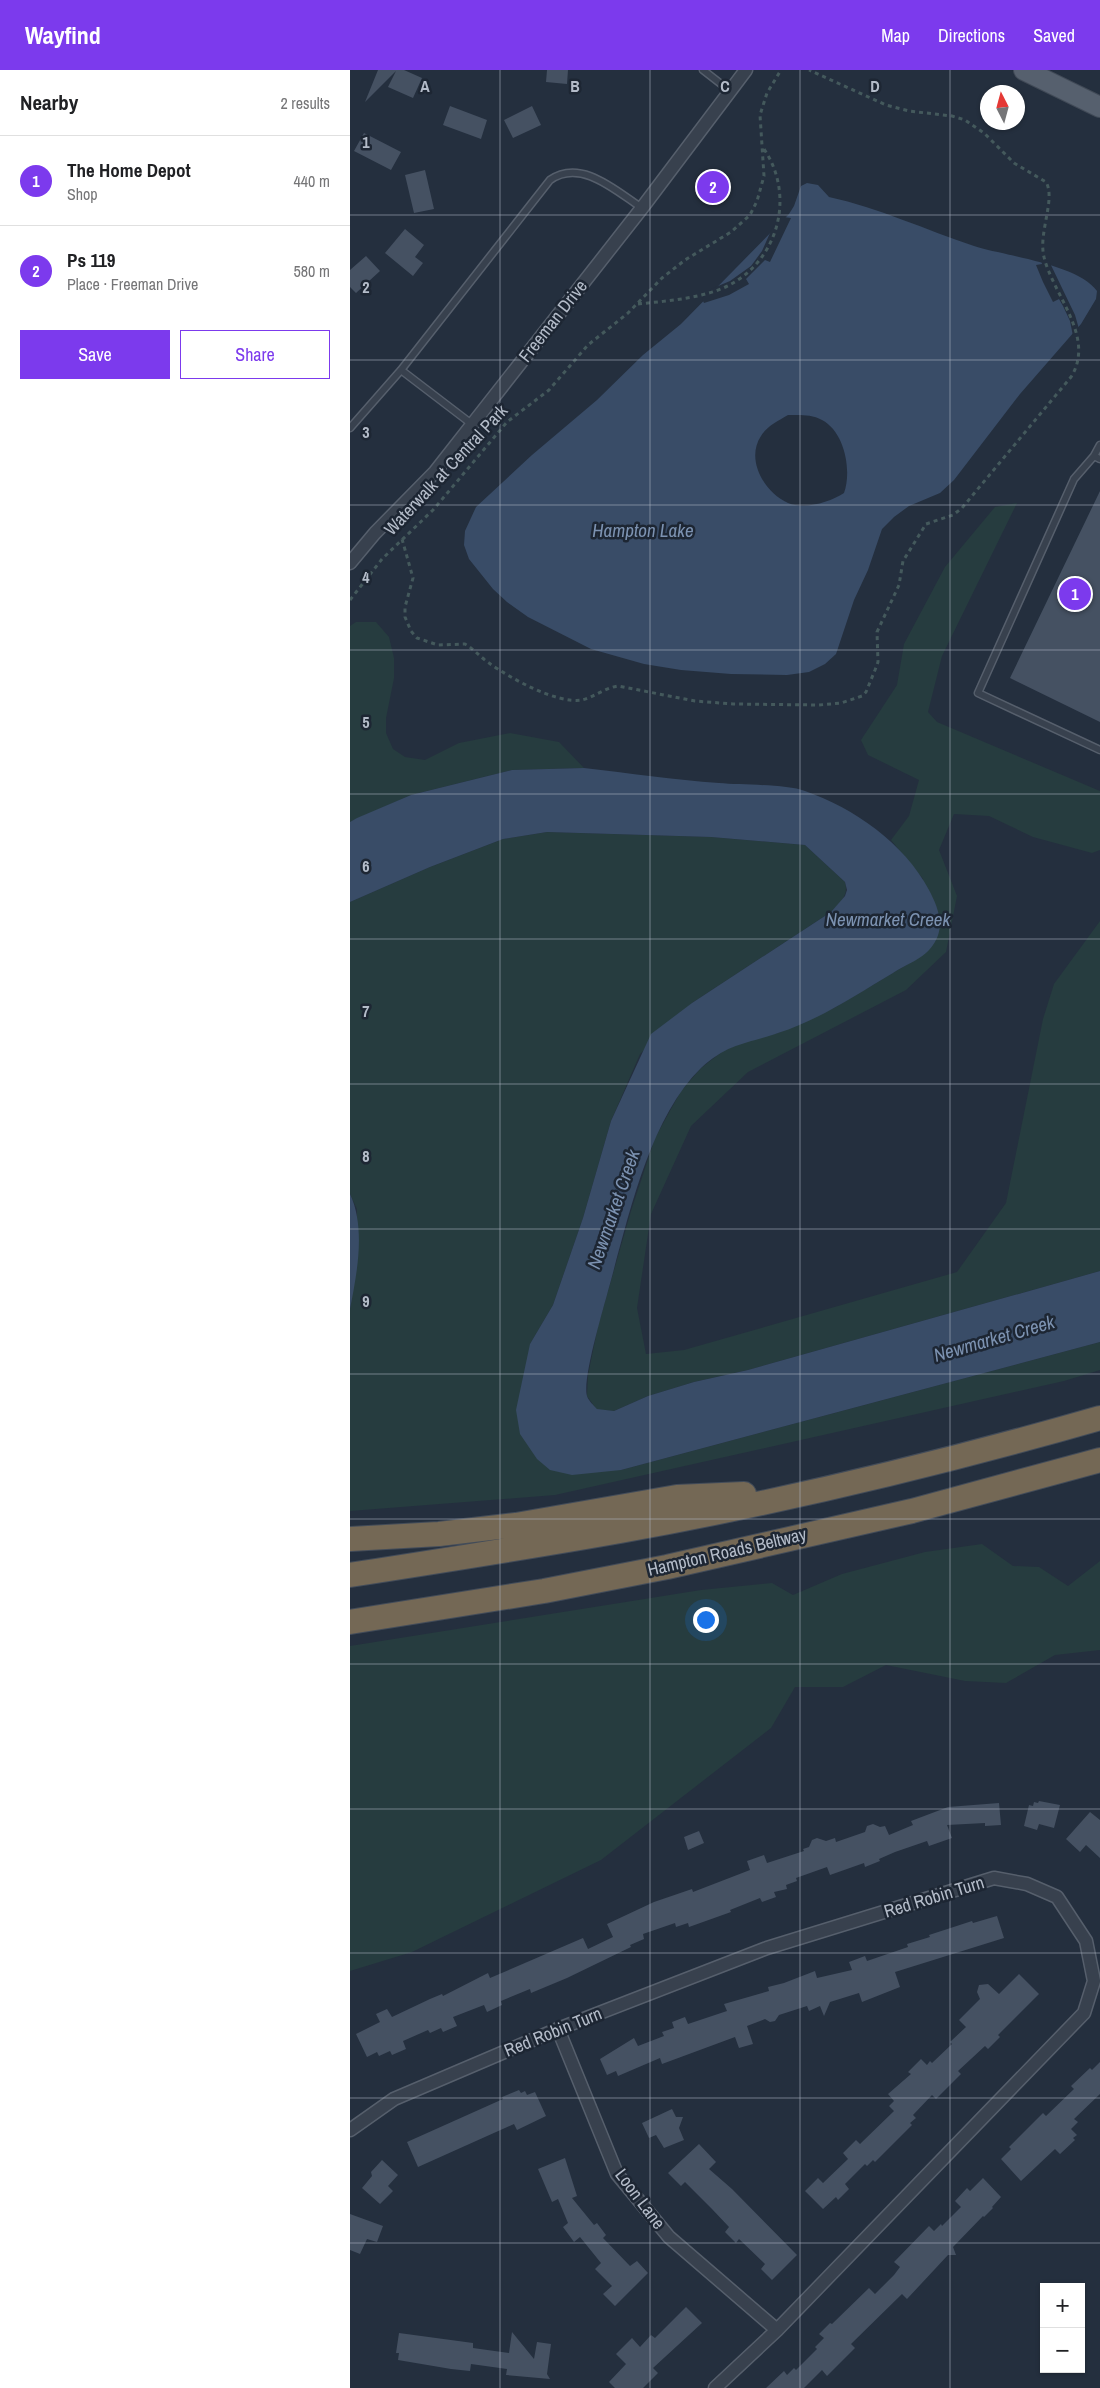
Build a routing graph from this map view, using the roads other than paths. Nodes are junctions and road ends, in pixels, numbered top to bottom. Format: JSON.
{"nodes":[{"id":1,"x":703,"y":70,"type":"edge"},
{"id":2,"x":746,"y":70,"type":"edge"},
{"id":3,"x":1024,"y":70,"type":"edge"},
{"id":4,"x":730,"y":91,"type":"junction"},
{"id":5,"x":1100,"y":107,"type":"edge"},
{"id":6,"x":642,"y":208,"type":"junction"},
{"id":7,"x":401,"y":370,"type":"junction"},
{"id":8,"x":473,"y":425,"type":"junction"},
{"id":9,"x":350,"y":428,"type":"edge"},
{"id":10,"x":1100,"y":445,"type":"edge"},
{"id":11,"x":1097,"y":458,"type":"edge"},
{"id":12,"x":350,"y":563,"type":"edge"},
{"id":13,"x":1100,"y":750,"type":"edge"},
{"id":14,"x":1100,"y":1418,"type":"edge"},
{"id":15,"x":1100,"y":1460,"type":"edge"},
{"id":16,"x":816,"y":1490,"type":"junction"},
{"id":17,"x":350,"y":1539,"type":"edge"},
{"id":18,"x":350,"y":1575,"type":"edge"},
{"id":19,"x":350,"y":1622,"type":"edge"},
{"id":20,"x":558,"y":2029,"type":"junction"},
{"id":21,"x":350,"y":2130,"type":"edge"},
{"id":22,"x":777,"y":2330,"type":"junction"},
{"id":23,"x":715,"y":2388,"type":"edge"}],
"edges":[{"from":1,"to":4,"type":"lane"},
{"from":2,"to":4,"type":"street","name":"Freeman Drive"},
{"from":3,"to":5,"type":"main road"},
{"from":4,"to":6,"type":"street","name":"Freeman Drive"},
{"from":6,"to":7,"type":"lane"},
{"from":6,"to":8,"type":"street","name":"Freeman Drive"},
{"from":7,"to":8,"type":"lane"},
{"from":7,"to":9,"type":"lane"},
{"from":8,"to":12,"type":"street","name":"Freeman Drive"},
{"from":10,"to":11,"type":"lane"},
{"from":11,"to":13,"type":"lane"},
{"from":14,"to":16,"type":"highway"},
{"from":15,"to":19,"type":"highway","name":"Hampton Roads Beltway"},
{"from":16,"to":17,"type":"highway"},
{"from":16,"to":18,"type":"highway"},
{"from":20,"to":21,"type":"street","name":"Red Robin Turn"},
{"from":20,"to":22,"type":"street","name":"Loon Lane"},
{"from":20,"to":22,"type":"street","name":"Red Robin Turn"},
{"from":22,"to":23,"type":"street","name":"Red Robin Turn"}]}
